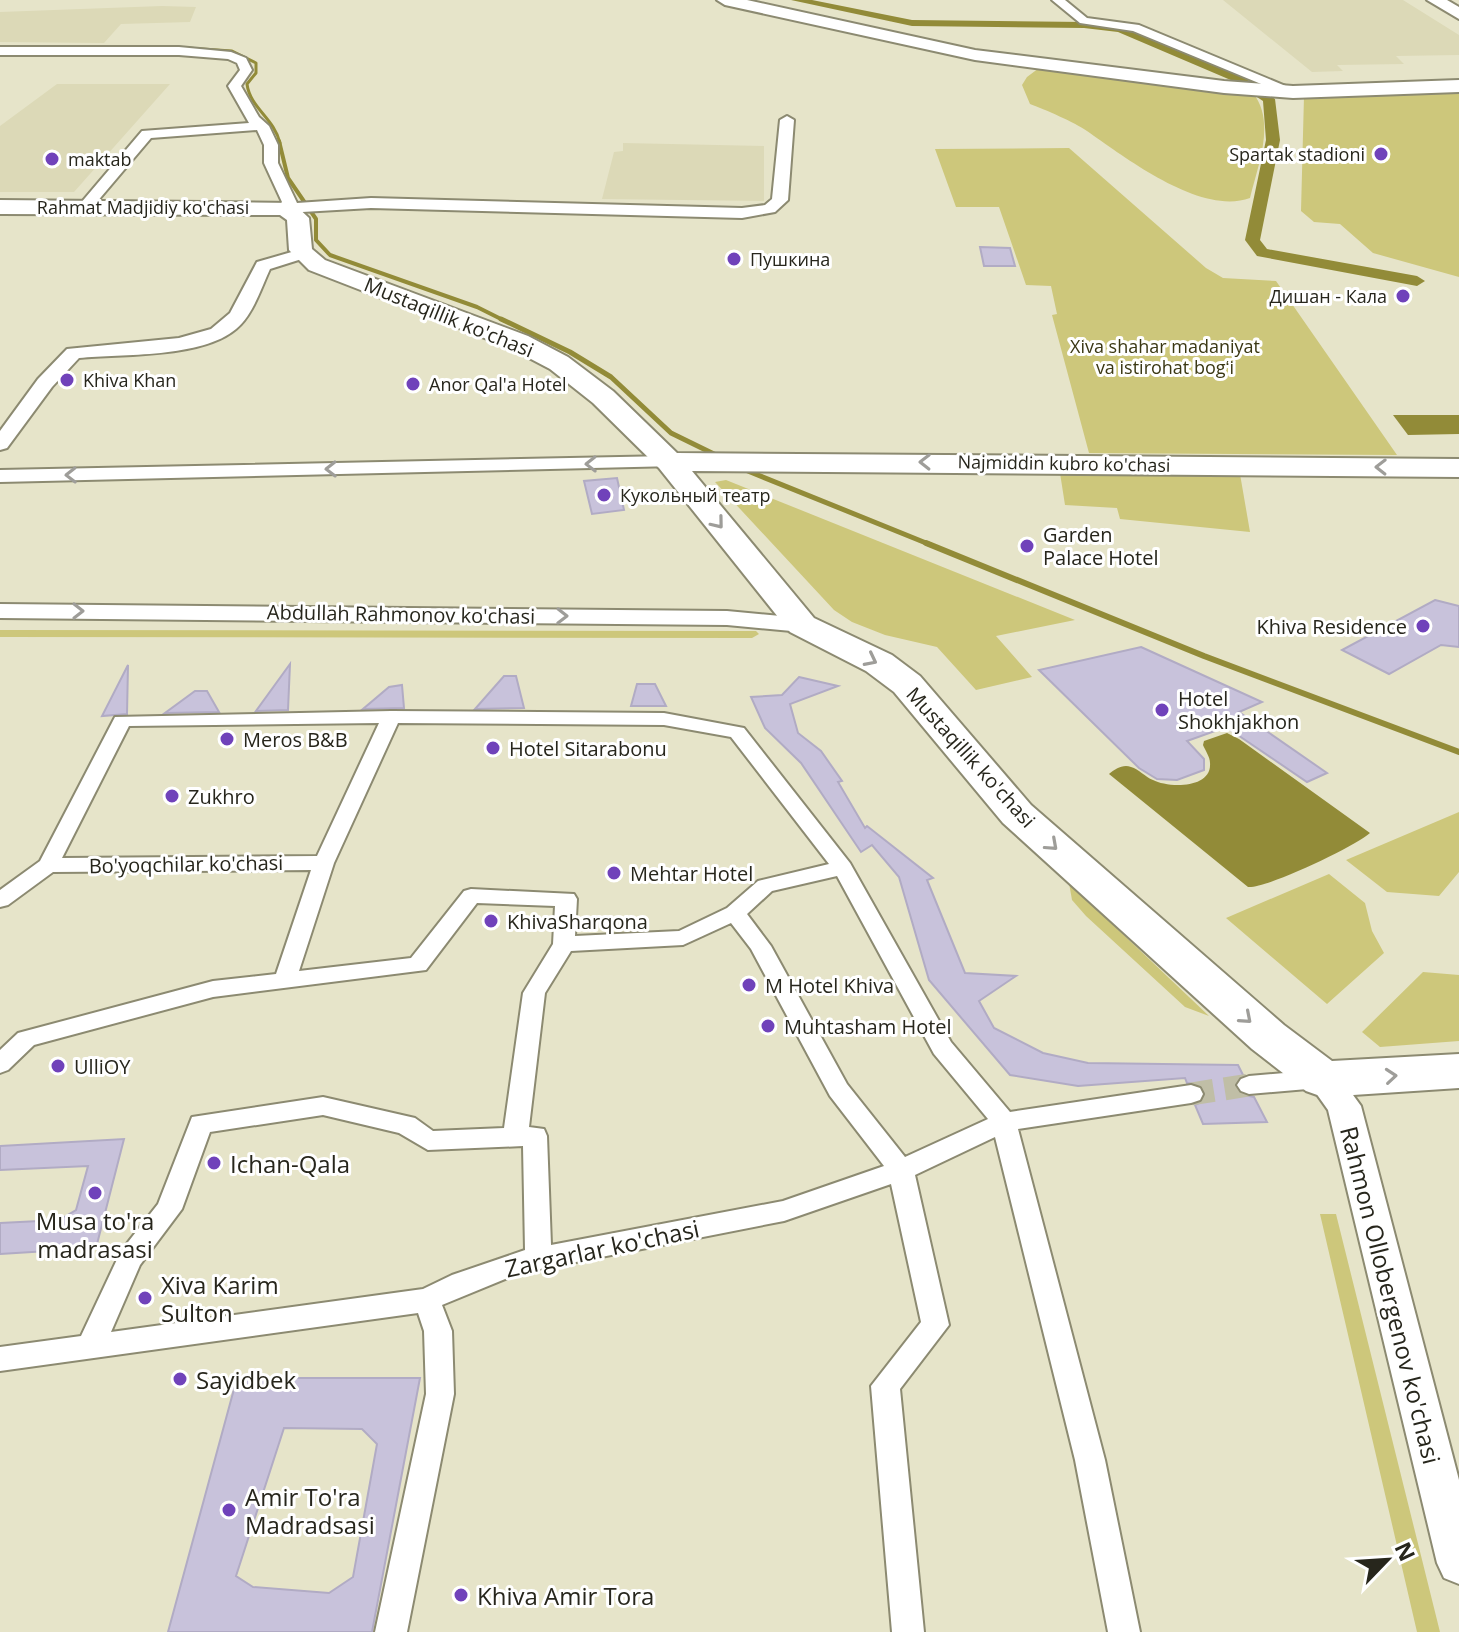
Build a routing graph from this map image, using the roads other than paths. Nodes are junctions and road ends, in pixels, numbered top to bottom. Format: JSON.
{"nodes":[{"id":1,"x":725,"y":0,"type":"edge"},
{"id":2,"x":1058,"y":0,"type":"edge"},
{"id":3,"x":1435,"y":0,"type":"edge"},
{"id":4,"x":1459,"y":14,"type":"edge"},
{"id":5,"x":0,"y":51,"type":"edge"},
{"id":6,"x":1459,"y":86,"type":"edge"},
{"id":7,"x":1293,"y":92,"type":"junction"},
{"id":8,"x":787,"y":120,"type":"dead end"},
{"id":9,"x":262,"y":126,"type":"junction"},
{"id":10,"x":0,"y":207,"type":"edge"},
{"id":11,"x":85,"y":207,"type":"junction"},
{"id":12,"x":290,"y":208,"type":"junction"},
{"id":13,"x":302,"y":254,"type":"junction"},
{"id":14,"x":0,"y":444,"type":"edge"},
{"id":15,"x":669,"y":462,"type":"junction"},
{"id":16,"x":1459,"y":468,"type":"edge"},
{"id":17,"x":0,"y":476,"type":"edge"},
{"id":18,"x":0,"y":611,"type":"edge"},
{"id":19,"x":802,"y":625,"type":"junction"},
{"id":20,"x":391,"y":717,"type":"junction"},
{"id":21,"x":324,"y":863,"type":"junction"},
{"id":22,"x":48,"y":865,"type":"junction"},
{"id":23,"x":843,"y":868,"type":"junction"},
{"id":24,"x":0,"y":900,"type":"edge"},
{"id":25,"x":735,"y":913,"type":"junction"},
{"id":26,"x":564,"y":944,"type":"junction"},
{"id":27,"x":285,"y":981,"type":"junction"},
{"id":28,"x":0,"y":1064,"type":"edge"},
{"id":29,"x":1459,"y":1071,"type":"edge"},
{"id":30,"x":1323,"y":1079,"type":"junction"},
{"id":31,"x":1249,"y":1085,"type":"tunnel mouth"},
{"id":32,"x":1191,"y":1094,"type":"tunnel mouth"},
{"id":33,"x":1004,"y":1122,"type":"junction"},
{"id":34,"x":515,"y":1137,"type":"junction"},
{"id":35,"x":901,"y":1170,"type":"junction"},
{"id":36,"x":538,"y":1259,"type":"junction"},
{"id":37,"x":427,"y":1300,"type":"junction"},
{"id":38,"x":90,"y":1347,"type":"junction"},
{"id":39,"x":0,"y":1359,"type":"edge"},
{"id":40,"x":1459,"y":1563,"type":"edge"},
{"id":41,"x":391,"y":1632,"type":"edge"},
{"id":42,"x":908,"y":1632,"type":"edge"},
{"id":43,"x":1124,"y":1632,"type":"edge"}],
"edges":[{"from":1,"to":7,"type":"main road"},
{"from":2,"to":7,"type":"street"},
{"from":3,"to":4,"type":"main road"},
{"from":5,"to":9,"type":"street"},
{"from":6,"to":7,"type":"main road"},
{"from":8,"to":12,"type":"street"},
{"from":9,"to":11,"type":"street"},
{"from":9,"to":12,"type":"street"},
{"from":10,"to":11,"type":"main road","name":"Rahmat Madjidiy ko'chasi"},
{"from":11,"to":12,"type":"main road","name":"Rahmat Madjidiy ko'chasi"},
{"from":12,"to":13,"type":"main road"},
{"from":13,"to":14,"type":"street"},
{"from":13,"to":15,"type":"main road","name":"Mustaqillik ko'chasi"},
{"from":16,"to":15,"type":"main road","name":"Najmiddin kubro ko'chasi","one_way":true},
{"from":15,"to":17,"type":"street","one_way":true},
{"from":15,"to":19,"type":"main road","name":"Mustaqillik ko'chasi","one_way":true},
{"from":18,"to":19,"type":"street","name":"Abdullah Rahmonov ko'chasi","one_way":true},
{"from":19,"to":30,"type":"main road","name":"Mustaqillik ko'chasi","one_way":true},
{"from":20,"to":21,"type":"street"},
{"from":20,"to":22,"type":"street"},
{"from":20,"to":23,"type":"street"},
{"from":21,"to":22,"type":"street","name":"Bo'yoqchilar ko'chasi"},
{"from":21,"to":27,"type":"street"},
{"from":22,"to":24,"type":"street"},
{"from":23,"to":25,"type":"street"},
{"from":23,"to":33,"type":"street"},
{"from":25,"to":26,"type":"street"},
{"from":25,"to":35,"type":"street"},
{"from":26,"to":27,"type":"street"},
{"from":26,"to":34,"type":"street"},
{"from":27,"to":28,"type":"street"},
{"from":30,"to":29,"type":"main road","one_way":true},
{"from":30,"to":31,"type":"street"},
{"from":30,"to":40,"type":"street","name":"Rahmon Ollobergenov ko'chasi"},
{"from":32,"to":33,"type":"street","name":"Zargarlar ko'chasi"},
{"from":33,"to":35,"type":"street","name":"Zargarlar ko'chasi"},
{"from":33,"to":43,"type":"street"},
{"from":34,"to":36,"type":"street"},
{"from":34,"to":38,"type":"street"},
{"from":35,"to":36,"type":"street","name":"Zargarlar ko'chasi"},
{"from":35,"to":42,"type":"street"},
{"from":36,"to":37,"type":"street","name":"Zargarlar ko'chasi"},
{"from":37,"to":38,"type":"street","name":"Zargarlar ko'chasi"},
{"from":37,"to":41,"type":"street"},
{"from":38,"to":39,"type":"street","name":"Zargarlar ko'chasi"}]}
